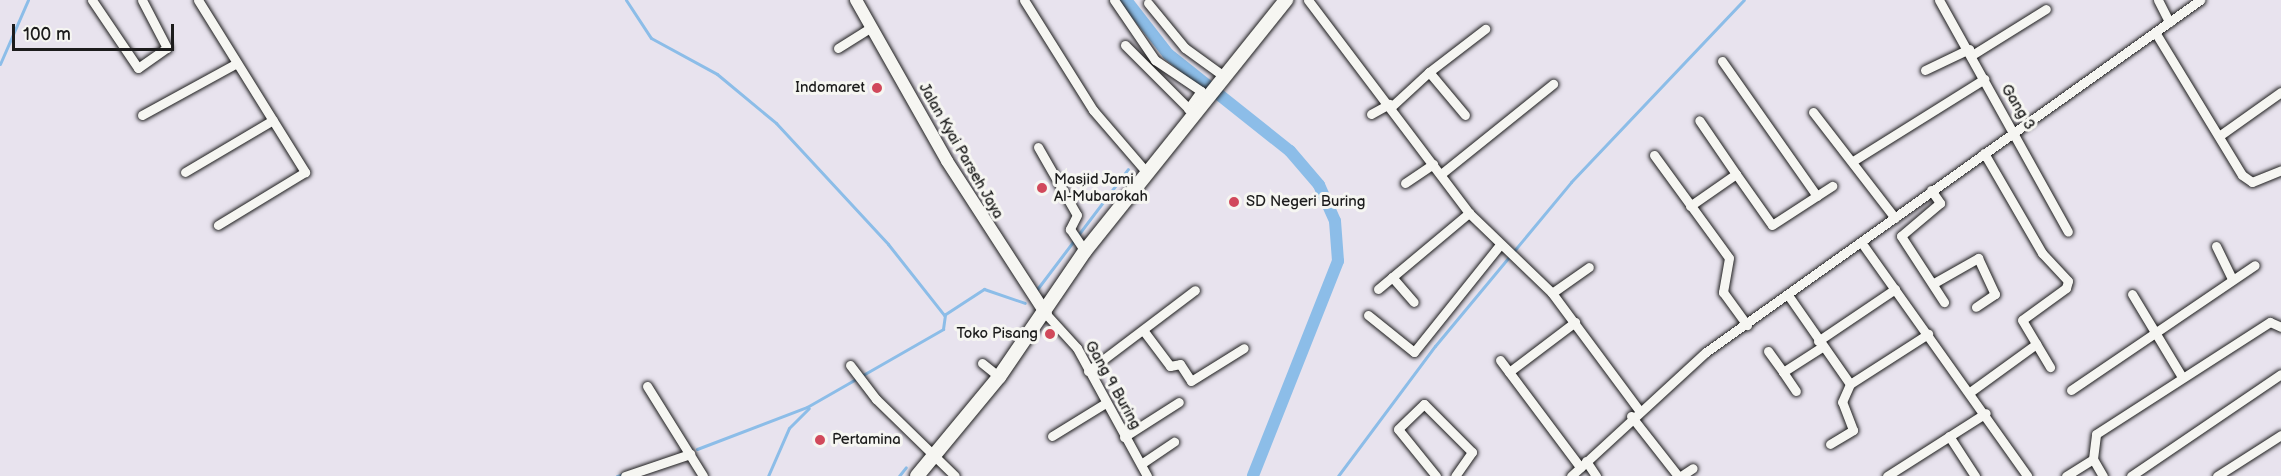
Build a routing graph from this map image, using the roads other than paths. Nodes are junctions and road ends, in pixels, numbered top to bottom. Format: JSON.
{"nodes":[{"id":1,"x":92,"y":0,"type":"edge"},
{"id":2,"x":142,"y":0,"type":"edge"},
{"id":3,"x":198,"y":0,"type":"edge"},
{"id":4,"x":856,"y":0,"type":"edge"},
{"id":5,"x":1024,"y":0,"type":"edge"},
{"id":6,"x":1114,"y":0,"type":"edge"},
{"id":7,"x":1286,"y":0,"type":"edge"},
{"id":8,"x":1308,"y":0,"type":"edge"},
{"id":9,"x":1939,"y":0,"type":"edge"},
{"id":10,"x":2158,"y":0,"type":"edge"},
{"id":11,"x":2200,"y":0,"type":"edge"},
{"id":12,"x":1148,"y":3,"type":"dead end"},
{"id":13,"x":2046,"y":9,"type":"dead end"},
{"id":14,"x":2169,"y":22,"type":"junction"},
{"id":15,"x":872,"y":27,"type":"junction"},
{"id":16,"x":1485,"y":29,"type":"dead end"},
{"id":17,"x":2155,"y":32,"type":"junction"},
{"id":18,"x":1125,"y":45,"type":"dead end"},
{"id":19,"x":838,"y":48,"type":"dead end"},
{"id":20,"x":1970,"y":52,"type":"junction"},
{"id":21,"x":1722,"y":61,"type":"dead end"},
{"id":22,"x":237,"y":63,"type":"junction"},
{"id":23,"x":1926,"y":70,"type":"dead end"},
{"id":24,"x":1429,"y":72,"type":"junction"},
{"id":25,"x":1224,"y":78,"type":"junction"},
{"id":26,"x":1984,"y":79,"type":"junction"},
{"id":27,"x":1553,"y":84,"type":"dead end"},
{"id":28,"x":2281,"y":92,"type":"edge"},
{"id":29,"x":1204,"y":93,"type":"junction"},
{"id":30,"x":1390,"y":105,"type":"junction"},
{"id":31,"x":1186,"y":107,"type":"junction"},
{"id":32,"x":1813,"y":112,"type":"dead end"},
{"id":33,"x":1371,"y":114,"type":"dead end"},
{"id":34,"x":142,"y":115,"type":"dead end"},
{"id":35,"x":1465,"y":115,"type":"dead end"},
{"id":36,"x":273,"y":120,"type":"junction"},
{"id":37,"x":1699,"y":120,"type":"dead end"},
{"id":38,"x":2015,"y":131,"type":"junction"},
{"id":39,"x":2219,"y":136,"type":"junction"},
{"id":40,"x":1038,"y":147,"type":"dead end"},
{"id":41,"x":1984,"y":153,"type":"junction"},
{"id":42,"x":1654,"y":155,"type":"dead end"},
{"id":43,"x":1853,"y":161,"type":"junction"},
{"id":44,"x":1433,"y":164,"type":"junction"},
{"id":45,"x":1141,"y":168,"type":"junction"},
{"id":46,"x":2281,"y":170,"type":"edge"},
{"id":47,"x":185,"y":172,"type":"dead end"},
{"id":48,"x":1441,"y":174,"type":"junction"},
{"id":49,"x":1736,"y":174,"type":"junction"},
{"id":50,"x":1405,"y":183,"type":"dead end"},
{"id":51,"x":1832,"y":186,"type":"dead end"},
{"id":52,"x":1931,"y":190,"type":"junction"},
{"id":53,"x":1817,"y":196,"type":"junction"},
{"id":54,"x":1690,"y":206,"type":"junction"},
{"id":55,"x":1469,"y":213,"type":"junction"},
{"id":56,"x":1895,"y":218,"type":"junction"},
{"id":57,"x":218,"y":225,"type":"dead end"},
{"id":58,"x":2068,"y":232,"type":"dead end"},
{"id":59,"x":1862,"y":242,"type":"junction"},
{"id":60,"x":1079,"y":243,"type":"junction"},
{"id":61,"x":2216,"y":246,"type":"dead end"},
{"id":62,"x":1501,"y":247,"type":"junction"},
{"id":63,"x":2254,"y":266,"type":"dead end"},
{"id":64,"x":1589,"y":267,"type":"dead end"},
{"id":65,"x":1392,"y":277,"type":"junction"},
{"id":66,"x":2232,"y":279,"type":"junction"},
{"id":67,"x":1934,"y":283,"type":"junction"},
{"id":68,"x":1378,"y":289,"type":"dead end"},
{"id":69,"x":1895,"y":289,"type":"junction"},
{"id":70,"x":1194,"y":290,"type":"dead end"},
{"id":71,"x":1552,"y":293,"type":"junction"},
{"id":72,"x":2132,"y":294,"type":"dead end"},
{"id":73,"x":1788,"y":296,"type":"junction"},
{"id":74,"x":1414,"y":302,"type":"dead end"},
{"id":75,"x":1944,"y":302,"type":"dead end"},
{"id":76,"x":1976,"y":307,"type":"dead end"},
{"id":77,"x":1046,"y":314,"type":"junction"},
{"id":78,"x":1368,"y":315,"type":"dead end"},
{"id":79,"x":1575,"y":322,"type":"junction"},
{"id":80,"x":1747,"y":325,"type":"junction"},
{"id":81,"x":2281,"y":327,"type":"edge"},
{"id":82,"x":1143,"y":330,"type":"junction"},
{"id":83,"x":2154,"y":331,"type":"junction"},
{"id":84,"x":1928,"y":334,"type":"junction"},
{"id":85,"x":1820,"y":344,"type":"junction"},
{"id":86,"x":2036,"y":344,"type":"junction"},
{"id":87,"x":1244,"y":348,"type":"dead end"},
{"id":88,"x":1768,"y":351,"type":"dead end"},
{"id":89,"x":1500,"y":360,"type":"dead end"},
{"id":90,"x":850,"y":365,"type":"dead end"},
{"id":91,"x":2050,"y":367,"type":"dead end"},
{"id":92,"x":1088,"y":371,"type":"junction"},
{"id":93,"x":1509,"y":372,"type":"junction"},
{"id":94,"x":1783,"y":372,"type":"junction"},
{"id":95,"x":2281,"y":374,"type":"edge"},
{"id":96,"x":2182,"y":377,"type":"junction"},
{"id":97,"x":1850,"y":384,"type":"junction"},
{"id":98,"x":647,"y":386,"type":"dead end"},
{"id":99,"x":2071,"y":390,"type":"dead end"},
{"id":100,"x":1796,"y":391,"type":"dead end"},
{"id":101,"x":1970,"y":392,"type":"junction"},
{"id":102,"x":1179,"y":402,"type":"dead end"},
{"id":103,"x":1104,"y":404,"type":"junction"},
{"id":104,"x":1635,"y":413,"type":"junction"},
{"id":105,"x":1986,"y":413,"type":"junction"},
{"id":106,"x":2281,"y":435,"type":"edge"},
{"id":107,"x":1052,"y":436,"type":"dead end"},
{"id":108,"x":1949,"y":436,"type":"junction"},
{"id":109,"x":1124,"y":437,"type":"junction"},
{"id":110,"x":1174,"y":442,"type":"dead end"},
{"id":111,"x":1830,"y":444,"type":"dead end"},
{"id":112,"x":929,"y":447,"type":"junction"},
{"id":113,"x":690,"y":454,"type":"junction"},
{"id":114,"x":2093,"y":459,"type":"junction"},
{"id":115,"x":1141,"y":464,"type":"junction"},
{"id":116,"x":1583,"y":464,"type":"junction"},
{"id":117,"x":1693,"y":468,"type":"dead end"},
{"id":118,"x":631,"y":475,"type":"edge"},
{"id":119,"x":703,"y":476,"type":"edge"},
{"id":120,"x":917,"y":476,"type":"edge"},
{"id":121,"x":955,"y":476,"type":"edge"},
{"id":122,"x":1148,"y":476,"type":"edge"},
{"id":123,"x":1436,"y":476,"type":"edge"},
{"id":124,"x":1455,"y":476,"type":"edge"},
{"id":125,"x":1571,"y":476,"type":"edge"},
{"id":126,"x":1596,"y":476,"type":"edge"},
{"id":127,"x":1679,"y":476,"type":"edge"},
{"id":128,"x":1887,"y":476,"type":"edge"},
{"id":129,"x":1975,"y":476,"type":"edge"},
{"id":130,"x":2026,"y":476,"type":"edge"},
{"id":131,"x":2066,"y":476,"type":"edge"},
{"id":132,"x":2103,"y":476,"type":"edge"},
{"id":133,"x":2131,"y":476,"type":"edge"},
{"id":134,"x":2217,"y":476,"type":"edge"}],
"edges":[{"from":1,"to":2,"type":"street"},
{"from":3,"to":22,"type":"street"},
{"from":4,"to":15,"type":"main road","name":"Jalan Kyai Parseh Jaya"},
{"from":5,"to":45,"type":"street"},
{"from":6,"to":29,"type":"street"},
{"from":7,"to":25,"type":"main road"},
{"from":8,"to":30,"type":"street"},
{"from":9,"to":20,"type":"street","name":"Gang 3"},
{"from":10,"to":14,"type":"street"},
{"from":11,"to":14,"type":"street"},
{"from":12,"to":25,"type":"street"},
{"from":13,"to":20,"type":"street"},
{"from":14,"to":17,"type":"street"},
{"from":15,"to":19,"type":"street"},
{"from":15,"to":77,"type":"main road","name":"Jalan Kyai Parseh Jaya"},
{"from":16,"to":24,"type":"street"},
{"from":17,"to":38,"type":"street"},
{"from":17,"to":39,"type":"street"},
{"from":18,"to":31,"type":"street"},
{"from":20,"to":23,"type":"street"},
{"from":20,"to":26,"type":"street","name":"Gang 3"},
{"from":21,"to":53,"type":"street"},
{"from":22,"to":34,"type":"street"},
{"from":22,"to":36,"type":"street"},
{"from":24,"to":30,"type":"street"},
{"from":24,"to":35,"type":"street"},
{"from":25,"to":29,"type":"main road"},
{"from":26,"to":38,"type":"street","name":"Gang 3"},
{"from":26,"to":43,"type":"street"},
{"from":27,"to":48,"type":"street"},
{"from":28,"to":39,"type":"street"},
{"from":29,"to":31,"type":"main road"},
{"from":30,"to":33,"type":"street"},
{"from":30,"to":44,"type":"street"},
{"from":31,"to":45,"type":"main road"},
{"from":32,"to":43,"type":"street"},
{"from":36,"to":47,"type":"street"},
{"from":36,"to":57,"type":"street"},
{"from":37,"to":49,"type":"street"},
{"from":38,"to":41,"type":"street"},
{"from":38,"to":58,"type":"street","name":"Gang 3"},
{"from":39,"to":46,"type":"street"},
{"from":40,"to":60,"type":"street"},
{"from":41,"to":52,"type":"street"},
{"from":41,"to":86,"type":"street"},
{"from":42,"to":54,"type":"street"},
{"from":43,"to":56,"type":"street"},
{"from":44,"to":48,"type":"street"},
{"from":44,"to":50,"type":"street"},
{"from":45,"to":60,"type":"main road"},
{"from":48,"to":55,"type":"street"},
{"from":49,"to":53,"type":"street"},
{"from":49,"to":54,"type":"street"},
{"from":51,"to":53,"type":"street"},
{"from":52,"to":56,"type":"street"},
{"from":52,"to":67,"type":"street"},
{"from":54,"to":80,"type":"street"},
{"from":55,"to":62,"type":"street"},
{"from":55,"to":65,"type":"street"},
{"from":56,"to":59,"type":"street"},
{"from":59,"to":69,"type":"street"},
{"from":59,"to":73,"type":"street"},
{"from":60,"to":77,"type":"main road"},
{"from":61,"to":66,"type":"street"},
{"from":62,"to":71,"type":"street"},
{"from":62,"to":78,"type":"street"},
{"from":63,"to":66,"type":"street"},
{"from":64,"to":71,"type":"street"},
{"from":65,"to":68,"type":"street"},
{"from":65,"to":74,"type":"street"},
{"from":66,"to":83,"type":"street"},
{"from":67,"to":75,"type":"street"},
{"from":67,"to":76,"type":"street"},
{"from":69,"to":84,"type":"street"},
{"from":69,"to":85,"type":"street"},
{"from":70,"to":82,"type":"street"},
{"from":71,"to":79,"type":"street"},
{"from":72,"to":83,"type":"street"},
{"from":73,"to":80,"type":"street"},
{"from":73,"to":85,"type":"street"},
{"from":77,"to":92,"type":"street","name":"Gang 9 Buring"},
{"from":77,"to":112,"type":"main road"},
{"from":79,"to":93,"type":"street"},
{"from":79,"to":104,"type":"street"},
{"from":80,"to":104,"type":"street"},
{"from":81,"to":96,"type":"street"},
{"from":82,"to":87,"type":"street"},
{"from":82,"to":92,"type":"street"},
{"from":83,"to":96,"type":"street"},
{"from":83,"to":99,"type":"street"},
{"from":84,"to":97,"type":"street"},
{"from":84,"to":101,"type":"street"},
{"from":85,"to":94,"type":"street"},
{"from":85,"to":97,"type":"street"},
{"from":86,"to":91,"type":"street"},
{"from":86,"to":101,"type":"street"},
{"from":88,"to":94,"type":"street"},
{"from":89,"to":93,"type":"street"},
{"from":90,"to":112,"type":"street"},
{"from":92,"to":103,"type":"street","name":"Gang 9 Buring"},
{"from":93,"to":116,"type":"street"},
{"from":94,"to":100,"type":"street"},
{"from":95,"to":133,"type":"street"},
{"from":96,"to":114,"type":"street"},
{"from":97,"to":111,"type":"street"},
{"from":98,"to":113,"type":"street"},
{"from":101,"to":105,"type":"street"},
{"from":102,"to":109,"type":"street"},
{"from":103,"to":107,"type":"street"},
{"from":103,"to":109,"type":"street","name":"Gang 9 Buring"},
{"from":104,"to":116,"type":"street"},
{"from":104,"to":127,"type":"street"},
{"from":105,"to":108,"type":"street"},
{"from":105,"to":130,"type":"street"},
{"from":106,"to":134,"type":"street"},
{"from":108,"to":128,"type":"street"},
{"from":108,"to":129,"type":"street"},
{"from":109,"to":115,"type":"street","name":"Gang 9 Buring"},
{"from":110,"to":115,"type":"street"},
{"from":112,"to":120,"type":"main road"},
{"from":112,"to":121,"type":"street"},
{"from":113,"to":118,"type":"street"},
{"from":113,"to":119,"type":"street"},
{"from":114,"to":131,"type":"street"},
{"from":114,"to":132,"type":"street"},
{"from":115,"to":122,"type":"street","name":"Gang 9 Buring"},
{"from":116,"to":125,"type":"street"},
{"from":116,"to":126,"type":"street"},
{"from":117,"to":127,"type":"street"},
{"from":123,"to":124,"type":"street"}]}
